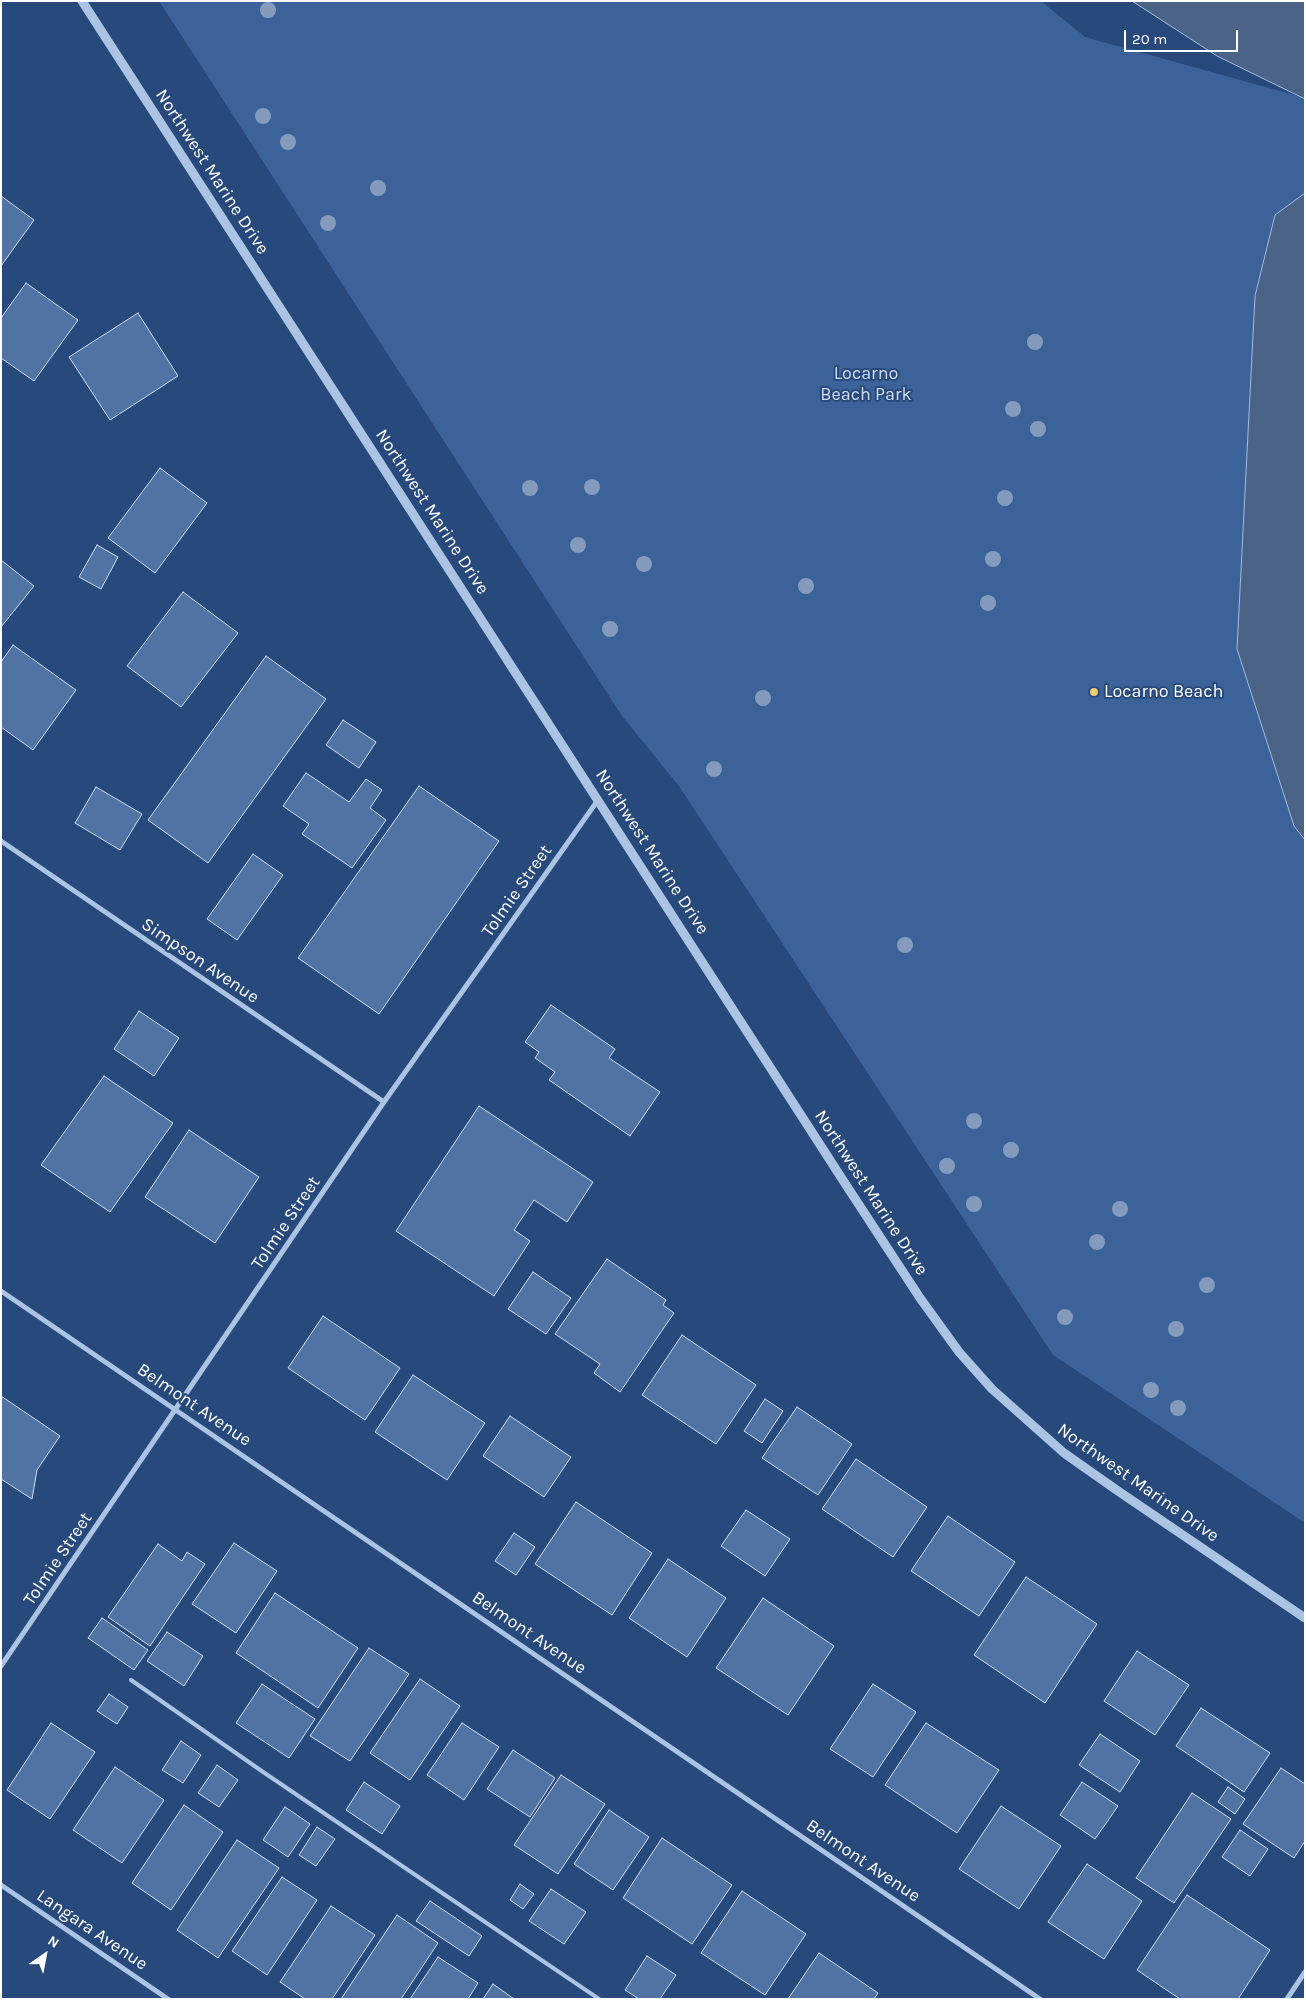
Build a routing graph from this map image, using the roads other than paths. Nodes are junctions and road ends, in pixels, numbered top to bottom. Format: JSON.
{"nodes":[{"id":1,"x":82,"y":1,"type":"edge"},
{"id":2,"x":599,"y":800,"type":"junction"},
{"id":3,"x":1,"y":841,"type":"edge"},
{"id":4,"x":384,"y":1102,"type":"junction"},
{"id":5,"x":1,"y":1291,"type":"edge"},
{"id":6,"x":176,"y":1409,"type":"junction"},
{"id":7,"x":1305,"y":1618,"type":"edge"},
{"id":8,"x":1,"y":1666,"type":"edge"},
{"id":9,"x":131,"y":1680,"type":"dead end"},
{"id":10,"x":1,"y":1885,"type":"edge"},
{"id":11,"x":1305,"y":1972,"type":"edge"},
{"id":12,"x":168,"y":1999,"type":"edge"},
{"id":13,"x":599,"y":1999,"type":"edge"},
{"id":14,"x":1040,"y":1999,"type":"edge"},
{"id":15,"x":1287,"y":1999,"type":"edge"}],
"edges":[{"from":1,"to":2,"type":"street","name":"Northwest Marine Drive"},
{"from":2,"to":4,"type":"street","name":"Tolmie Street"},
{"from":2,"to":7,"type":"street","name":"Northwest Marine Drive"},
{"from":3,"to":4,"type":"street","name":"Simpson Avenue"},
{"from":4,"to":6,"type":"street","name":"Tolmie Street"},
{"from":5,"to":6,"type":"street","name":"Belmont Avenue"},
{"from":6,"to":8,"type":"street","name":"Tolmie Street"},
{"from":6,"to":14,"type":"street","name":"Belmont Avenue"},
{"from":9,"to":13,"type":"lane"},
{"from":10,"to":12,"type":"street","name":"Langara Avenue"},
{"from":11,"to":15,"type":"street"}]}
